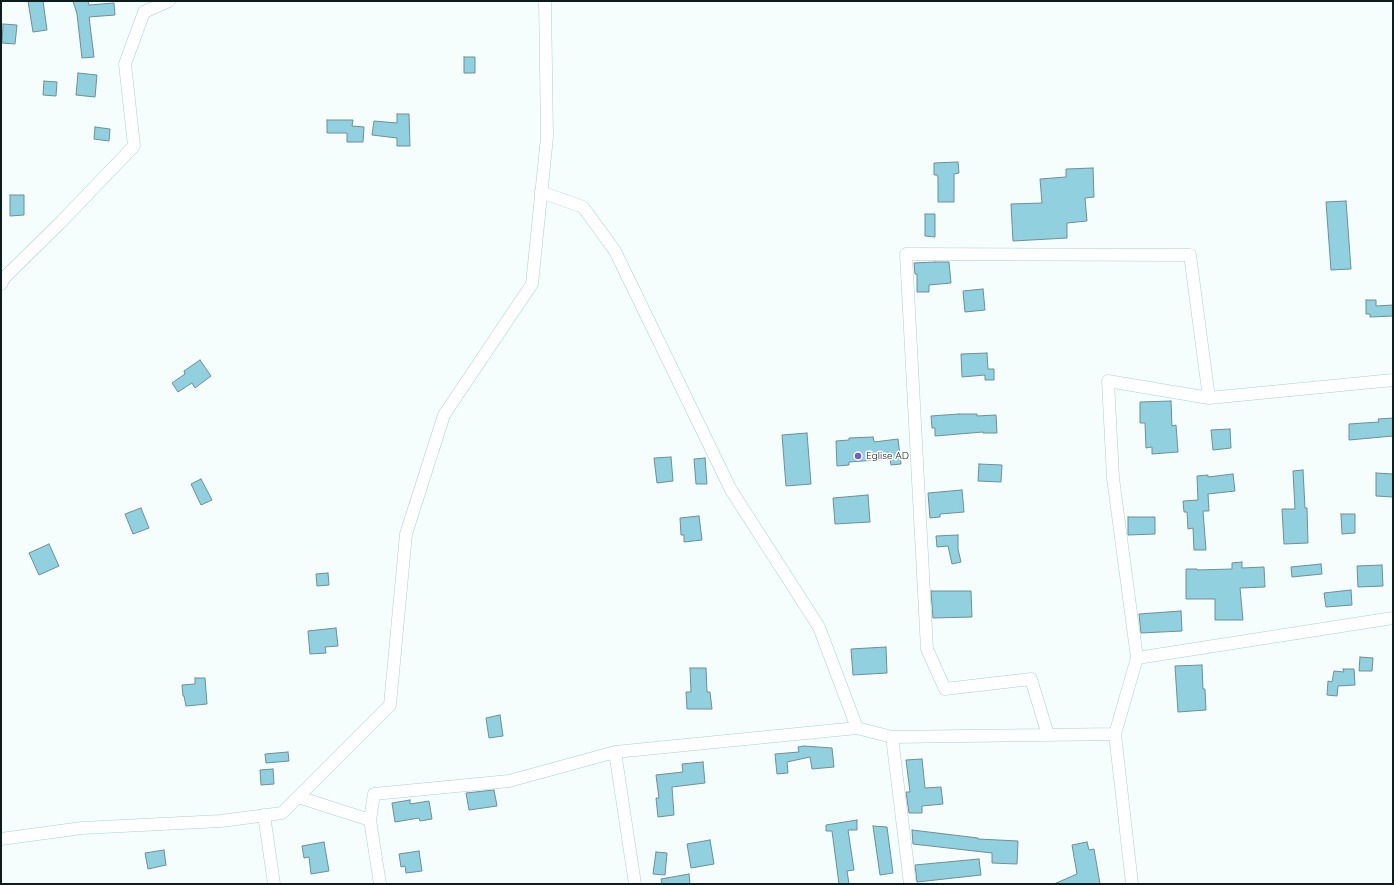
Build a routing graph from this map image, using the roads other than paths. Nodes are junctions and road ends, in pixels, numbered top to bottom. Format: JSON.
{"nodes":[{"id":1,"x":169,"y":1,"type":"edge"},
{"id":2,"x":545,"y":1,"type":"edge"},
{"id":3,"x":541,"y":192,"type":"junction"},
{"id":4,"x":1,"y":284,"type":"edge"},
{"id":5,"x":1393,"y":380,"type":"edge"},
{"id":6,"x":1210,"y":398,"type":"junction"},
{"id":7,"x":1393,"y":618,"type":"edge"},
{"id":8,"x":1137,"y":658,"type":"junction"},
{"id":9,"x":857,"y":728,"type":"junction"},
{"id":10,"x":1115,"y":734,"type":"junction"},
{"id":11,"x":1048,"y":735,"type":"junction"},
{"id":12,"x":892,"y":737,"type":"junction"},
{"id":13,"x":615,"y":752,"type":"junction"},
{"id":14,"x":298,"y":797,"type":"junction"},
{"id":15,"x":264,"y":815,"type":"junction"},
{"id":16,"x":370,"y":820,"type":"junction"},
{"id":17,"x":1,"y":839,"type":"edge"},
{"id":18,"x":274,"y":884,"type":"edge"},
{"id":19,"x":380,"y":884,"type":"edge"},
{"id":20,"x":635,"y":884,"type":"edge"},
{"id":21,"x":910,"y":884,"type":"edge"},
{"id":22,"x":1132,"y":884,"type":"edge"}],
"edges":[{"from":1,"to":4,"type":"street"},
{"from":2,"to":3,"type":"street"},
{"from":3,"to":9,"type":"street"},
{"from":3,"to":14,"type":"street"},
{"from":5,"to":6,"type":"street"},
{"from":6,"to":8,"type":"street"},
{"from":6,"to":11,"type":"street"},
{"from":7,"to":8,"type":"street"},
{"from":8,"to":10,"type":"street"},
{"from":9,"to":12,"type":"street"},
{"from":9,"to":13,"type":"street"},
{"from":10,"to":11,"type":"street"},
{"from":10,"to":22,"type":"street"},
{"from":11,"to":12,"type":"street"},
{"from":12,"to":21,"type":"street"},
{"from":13,"to":16,"type":"street"},
{"from":13,"to":20,"type":"street"},
{"from":14,"to":15,"type":"street"},
{"from":14,"to":16,"type":"street"},
{"from":15,"to":17,"type":"street"},
{"from":15,"to":18,"type":"street"},
{"from":16,"to":19,"type":"street"}]}
